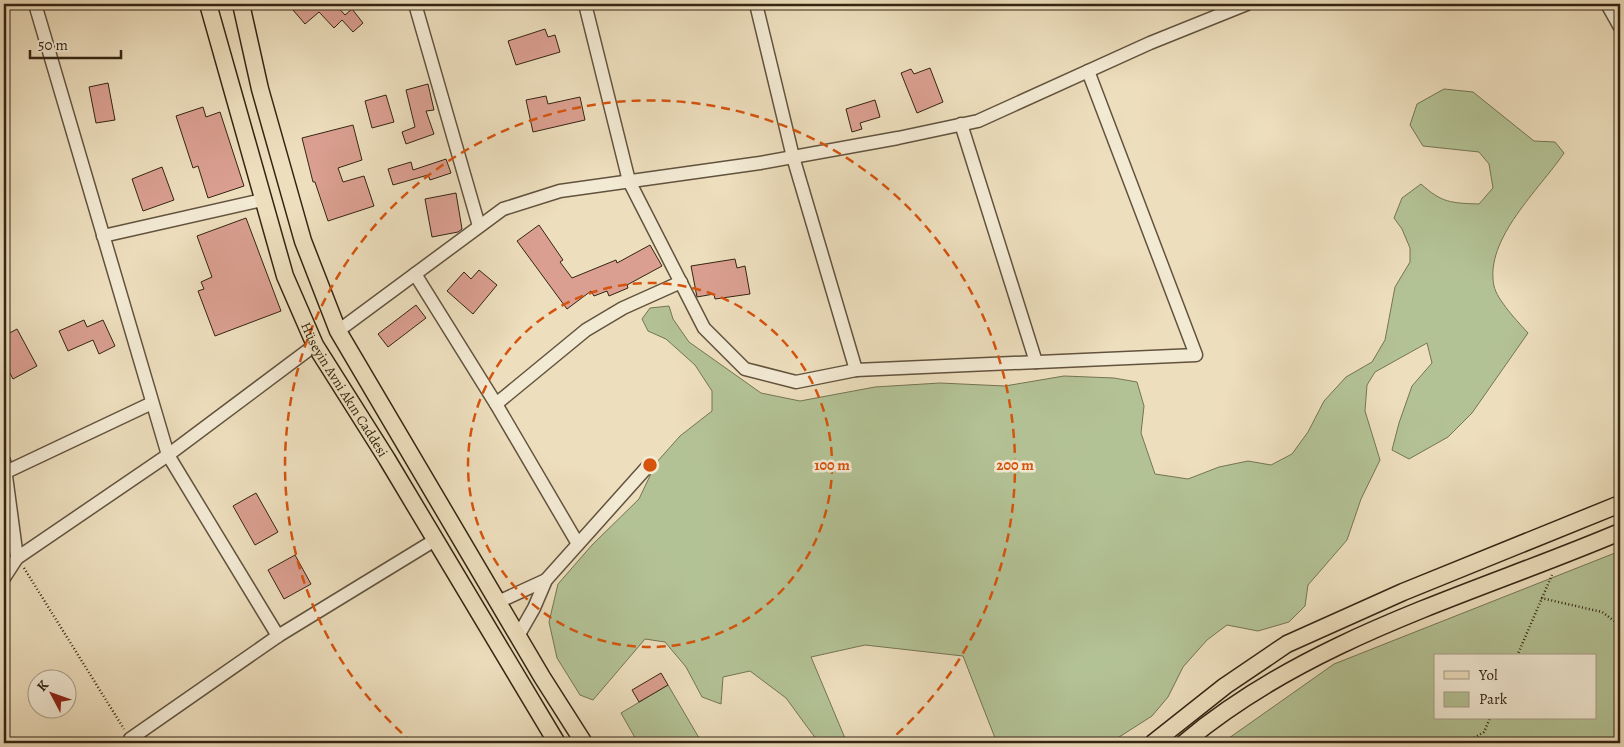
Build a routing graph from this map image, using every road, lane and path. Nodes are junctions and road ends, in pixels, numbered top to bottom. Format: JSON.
{"nodes":[{"id":1,"x":35,"y":4,"type":"edge"},
{"id":2,"x":208,"y":4,"type":"edge"},
{"id":3,"x":241,"y":4,"type":"edge"},
{"id":4,"x":414,"y":4,"type":"edge"},
{"id":5,"x":585,"y":4,"type":"edge"},
{"id":6,"x":756,"y":4,"type":"edge"},
{"id":7,"x":1247,"y":4,"type":"edge"},
{"id":8,"x":1607,"y":4,"type":"edge"},
{"id":9,"x":1620,"y":26,"type":"edge"},
{"id":10,"x":1088,"y":71,"type":"junction"},
{"id":11,"x":961,"y":124,"type":"junction"},
{"id":12,"x":793,"y":157,"type":"junction"},
{"id":13,"x":630,"y":182,"type":"junction"},
{"id":14,"x":262,"y":200,"type":"junction"},
{"id":15,"x":479,"y":226,"type":"junction"},
{"id":16,"x":103,"y":236,"type":"junction"},
{"id":17,"x":415,"y":274,"type":"junction"},
{"id":18,"x":681,"y":282,"type":"junction"},
{"id":19,"x":338,"y":331,"type":"junction"},
{"id":20,"x":315,"y":345,"type":"junction"},
{"id":21,"x":1036,"y":362,"type":"junction"},
{"id":22,"x":856,"y":370,"type":"junction"},
{"id":23,"x":152,"y":403,"type":"junction"},
{"id":24,"x":496,"y":404,"type":"junction"},
{"id":25,"x":168,"y":455,"type":"junction"},
{"id":26,"x":648,"y":466,"type":"dead end"},
{"id":27,"x":5,"y":467,"type":"edge"},
{"id":28,"x":1620,"y":504,"type":"edge"},
{"id":29,"x":1620,"y":532,"type":"edge"},
{"id":30,"x":436,"y":540,"type":"junction"},
{"id":31,"x":578,"y":544,"type":"junction"},
{"id":32,"x":17,"y":558,"type":"junction"},
{"id":33,"x":1560,"y":558,"type":"junction"},
{"id":34,"x":4,"y":578,"type":"edge"},
{"id":35,"x":546,"y":580,"type":"junction"},
{"id":36,"x":1541,"y":598,"type":"junction"},
{"id":37,"x":498,"y":602,"type":"junction"},
{"id":38,"x":1620,"y":624,"type":"edge"},
{"id":39,"x":278,"y":636,"type":"junction"},
{"id":40,"x":518,"y":636,"type":"junction"},
{"id":41,"x":1518,"y":654,"type":"edge"},
{"id":42,"x":1489,"y":720,"type":"edge"},
{"id":43,"x":130,"y":741,"type":"edge"},
{"id":44,"x":557,"y":743,"type":"edge"},
{"id":45,"x":584,"y":743,"type":"edge"},
{"id":46,"x":1153,"y":743,"type":"edge"},
{"id":47,"x":1184,"y":743,"type":"edge"},
{"id":48,"x":1465,"y":743,"type":"edge"}],
"edges":[{"from":1,"to":16,"type":"street"},
{"from":2,"to":14,"type":"main road","name":"Hüseyin Avni Akın Caddesi"},
{"from":3,"to":19,"type":"main road","name":"Hüseyin Avni Akın Caddesi"},
{"from":4,"to":15,"type":"street"},
{"from":5,"to":13,"type":"street"},
{"from":6,"to":12,"type":"street"},
{"from":7,"to":10,"type":"street"},
{"from":8,"to":9,"type":"street"},
{"from":10,"to":11,"type":"street"},
{"from":10,"to":21,"type":"street"},
{"from":11,"to":12,"type":"street"},
{"from":11,"to":21,"type":"street"},
{"from":12,"to":13,"type":"street"},
{"from":12,"to":22,"type":"street"},
{"from":13,"to":15,"type":"street"},
{"from":13,"to":18,"type":"street"},
{"from":14,"to":16,"type":"street"},
{"from":14,"to":20,"type":"main road","name":"Hüseyin Avni Akın Caddesi"},
{"from":15,"to":17,"type":"street"},
{"from":16,"to":23,"type":"street"},
{"from":17,"to":19,"type":"street"},
{"from":17,"to":24,"type":"street"},
{"from":18,"to":22,"type":"street"},
{"from":18,"to":24,"type":"street"},
{"from":19,"to":37,"type":"main road","name":"Hüseyin Avni Akın Caddesi"},
{"from":20,"to":25,"type":"street"},
{"from":20,"to":30,"type":"main road","name":"Hüseyin Avni Akın Caddesi"},
{"from":21,"to":22,"type":"street"},
{"from":23,"to":25,"type":"street"},
{"from":23,"to":27,"type":"street"},
{"from":24,"to":31,"type":"street"},
{"from":25,"to":32,"type":"street"},
{"from":25,"to":39,"type":"street"},
{"from":26,"to":31,"type":"street"},
{"from":27,"to":32,"type":"street"},
{"from":28,"to":46,"type":"main road"},
{"from":29,"to":33,"type":"main road"},
{"from":30,"to":39,"type":"street"},
{"from":30,"to":44,"type":"main road","name":"Hüseyin Avni Akın Caddesi"},
{"from":31,"to":35,"type":"street"},
{"from":32,"to":34,"type":"street"},
{"from":32,"to":43,"type":"path"},
{"from":33,"to":36,"type":"path"},
{"from":33,"to":47,"type":"main road"},
{"from":35,"to":37,"type":"street"},
{"from":35,"to":40,"type":"street"},
{"from":36,"to":38,"type":"path"},
{"from":36,"to":41,"type":"path"},
{"from":37,"to":40,"type":"main road","name":"Hüseyin Avni Akın Caddesi"},
{"from":39,"to":43,"type":"street"},
{"from":40,"to":45,"type":"main road","name":"Hüseyin Avni Akın Caddesi"},
{"from":42,"to":48,"type":"path"}]}
